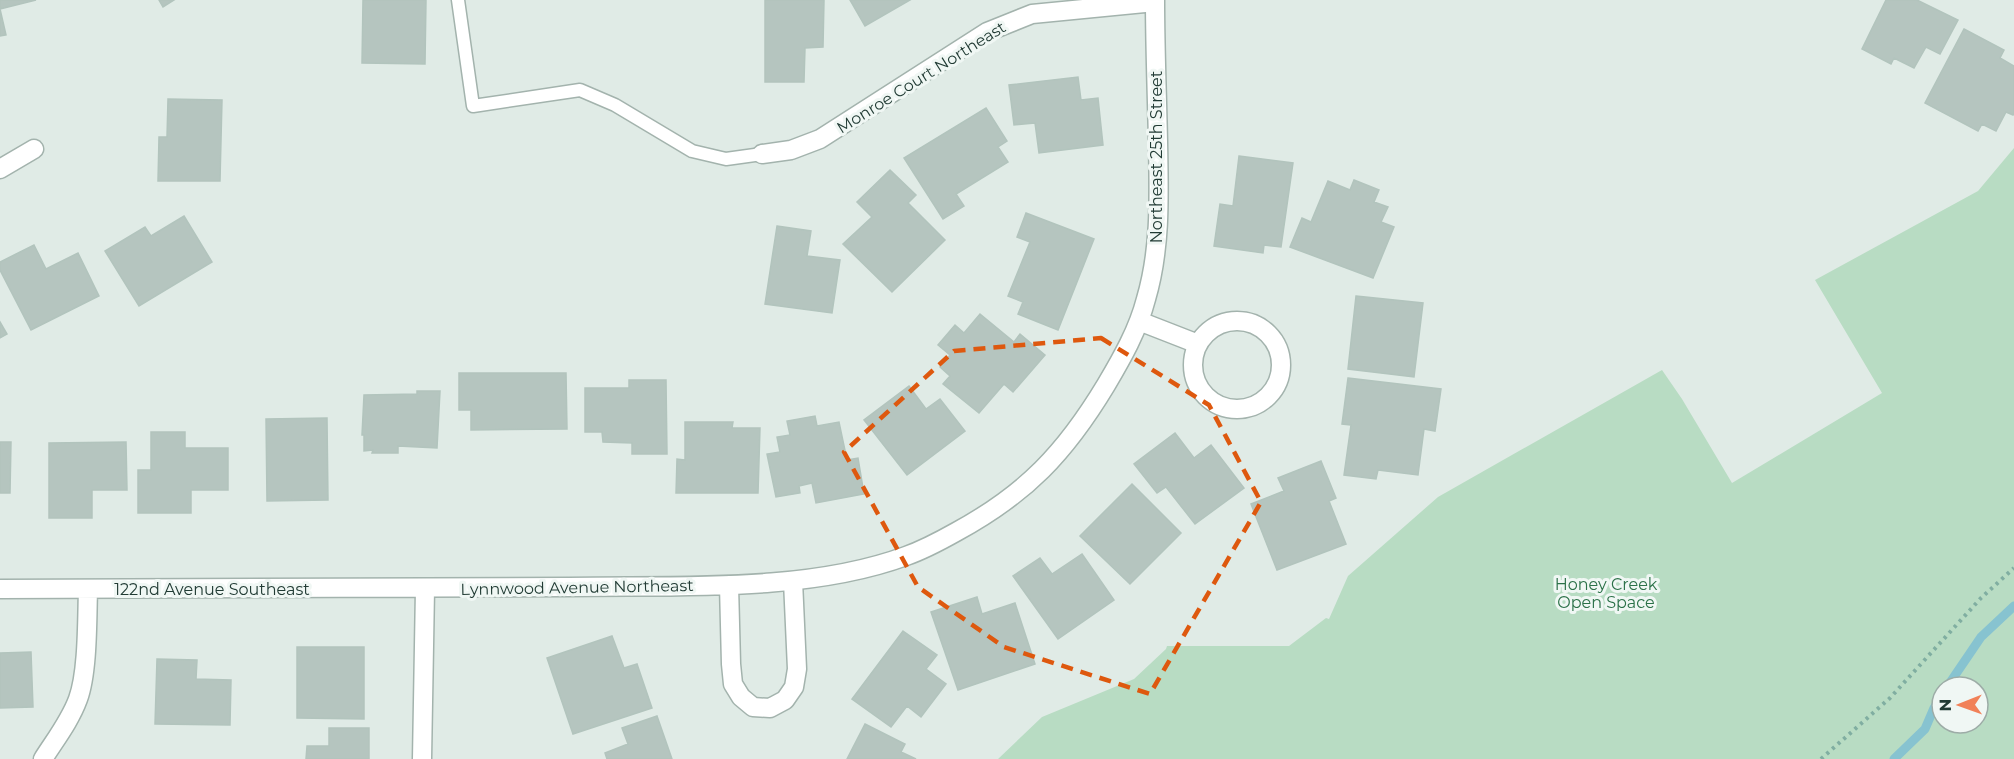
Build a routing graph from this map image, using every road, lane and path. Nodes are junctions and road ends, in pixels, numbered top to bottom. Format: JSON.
{"nodes":[{"id":1,"x":458,"y":0,"type":"edge"},
{"id":2,"x":1155,"y":1,"type":"edge"},
{"id":3,"x":34,"y":149,"type":"dead end"},
{"id":4,"x":762,"y":154,"type":"joint"},
{"id":5,"x":0,"y":168,"type":"edge"},
{"id":6,"x":1139,"y":321,"type":"junction"},
{"id":7,"x":1198,"y":344,"type":"junction"},
{"id":8,"x":2014,"y":568,"type":"edge"},
{"id":9,"x":793,"y":581,"type":"junction"},
{"id":10,"x":729,"y":585,"type":"junction"},
{"id":11,"x":425,"y":588,"type":"junction"},
{"id":12,"x":0,"y":589,"type":"edge"},
{"id":13,"x":88,"y":589,"type":"junction"},
{"id":14,"x":43,"y":759,"type":"edge"},
{"id":15,"x":422,"y":759,"type":"edge"},
{"id":16,"x":1821,"y":759,"type":"edge"}],
"edges":[{"from":1,"to":4,"type":"lane"},
{"from":2,"to":4,"type":"street","name":"Monroe Court Northeast"},
{"from":2,"to":6,"type":"street","name":"Northeast 25th Street"},
{"from":3,"to":5,"type":"street"},
{"from":6,"to":7,"type":"street"},
{"from":6,"to":9,"type":"street","name":"Lynnwood Avenue Northeast"},
{"from":7,"to":7,"type":"street"},
{"from":8,"to":16,"type":"path"},
{"from":9,"to":10,"type":"street","name":"Lynnwood Avenue Northeast"},
{"from":9,"to":10,"type":"street"},
{"from":10,"to":11,"type":"street","name":"Lynnwood Avenue Northeast"},
{"from":11,"to":13,"type":"street","name":"122nd Avenue Southeast"},
{"from":11,"to":15,"type":"street"},
{"from":12,"to":13,"type":"street","name":"122nd Avenue Southeast"},
{"from":13,"to":14,"type":"street"}]}
